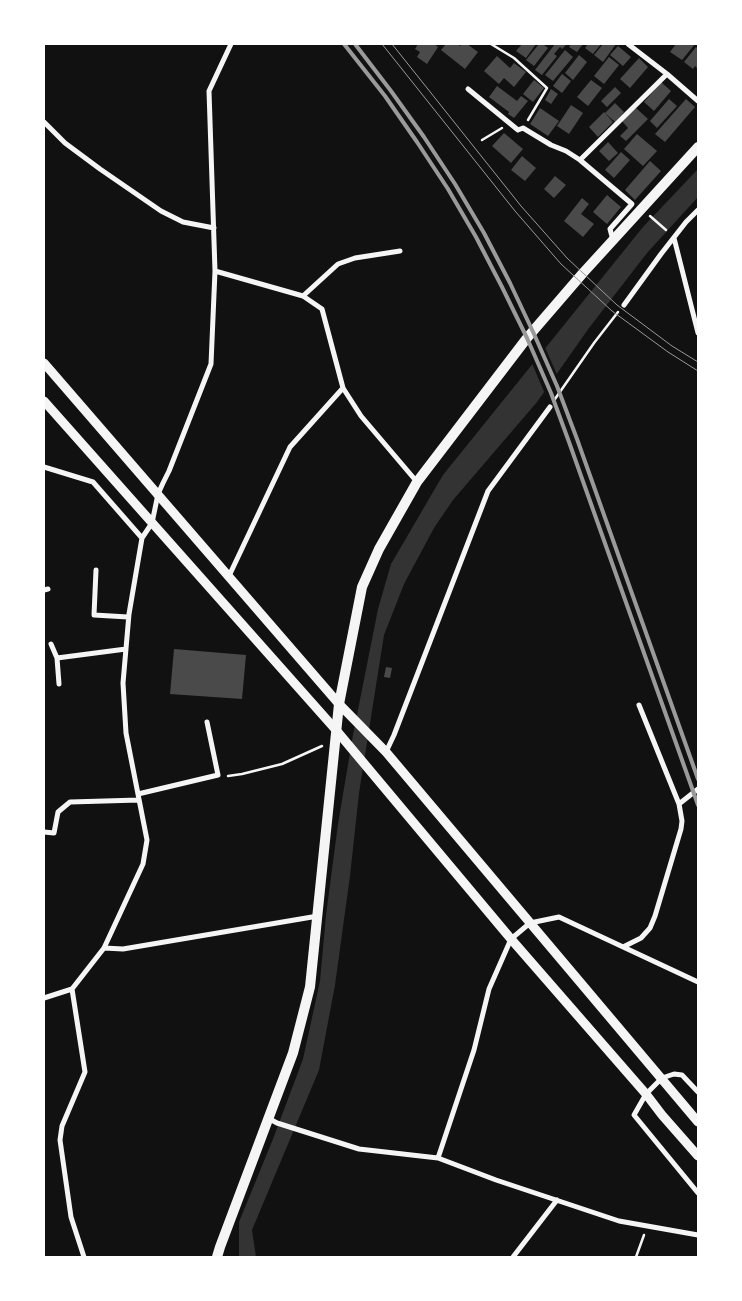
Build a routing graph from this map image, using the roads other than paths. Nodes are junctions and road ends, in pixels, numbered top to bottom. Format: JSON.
{"nodes":[{"id":1,"x":232,"y":44,"type":"edge"},
{"id":2,"x":628,"y":44,"type":"edge"},
{"id":3,"x":667,"y":74,"type":"junction"},
{"id":4,"x":468,"y":89,"type":"dead end"},
{"id":5,"x":698,"y":101,"type":"edge"},
{"id":6,"x":44,"y":122,"type":"edge"},
{"id":7,"x":698,"y":147,"type":"edge"},
{"id":8,"x":580,"y":160,"type":"junction"},
{"id":9,"x":698,"y":210,"type":"edge"},
{"id":10,"x":214,"y":228,"type":"junction"},
{"id":11,"x":673,"y":236,"type":"junction"},
{"id":12,"x":613,"y":240,"type":"junction"},
{"id":13,"x":400,"y":251,"type":"dead end"},
{"id":14,"x":215,"y":272,"type":"junction"},
{"id":15,"x":303,"y":296,"type":"junction"},
{"id":16,"x":624,"y":305,"type":"dead end"},
{"id":17,"x":697,"y":326,"type":"edge"},
{"id":18,"x":698,"y":333,"type":"edge"},
{"id":19,"x":44,"y":363,"type":"edge"},
{"id":20,"x":343,"y":388,"type":"junction"},
{"id":21,"x":44,"y":401,"type":"edge"},
{"id":22,"x":550,"y":407,"type":"road end"},
{"id":23,"x":44,"y":467,"type":"edge"},
{"id":24,"x":417,"y":482,"type":"junction"},
{"id":25,"x":158,"y":494,"type":"junction"},
{"id":26,"x":152,"y":523,"type":"junction"},
{"id":27,"x":142,"y":538,"type":"junction"},
{"id":28,"x":96,"y":570,"type":"dead end"},
{"id":29,"x":229,"y":576,"type":"junction"},
{"id":30,"x":128,"y":617,"type":"junction"},
{"id":31,"x":51,"y":644,"type":"dead end"},
{"id":32,"x":126,"y":649,"type":"junction"},
{"id":33,"x":57,"y":658,"type":"junction"},
{"id":34,"x":59,"y":684,"type":"dead end"},
{"id":35,"x":339,"y":704,"type":"junction"},
{"id":36,"x":639,"y":705,"type":"dead end"},
{"id":37,"x":207,"y":722,"type":"dead end"},
{"id":38,"x":336,"y":730,"type":"junction"},
{"id":39,"x":384,"y":750,"type":"junction"},
{"id":40,"x":698,"y":789,"type":"edge"},
{"id":41,"x":138,"y":794,"type":"junction"},
{"id":42,"x":139,"y":800,"type":"junction"},
{"id":43,"x":679,"y":804,"type":"junction"},
{"id":44,"x":44,"y":832,"type":"edge"},
{"id":45,"x":318,"y":916,"type":"junction"},
{"id":46,"x":530,"y":923,"type":"junction"},
{"id":47,"x":512,"y":939,"type":"junction"},
{"id":48,"x":623,"y":947,"type":"junction"},
{"id":49,"x":104,"y":948,"type":"junction"},
{"id":50,"x":698,"y":982,"type":"edge"},
{"id":51,"x":72,"y":989,"type":"junction"},
{"id":52,"x":44,"y":998,"type":"edge"},
{"id":53,"x":662,"y":1078,"type":"junction"},
{"id":54,"x":698,"y":1092,"type":"edge"},
{"id":55,"x":646,"y":1094,"type":"junction"},
{"id":56,"x":273,"y":1120,"type":"junction"},
{"id":57,"x":698,"y":1122,"type":"edge"},
{"id":58,"x":698,"y":1156,"type":"edge"},
{"id":59,"x":438,"y":1158,"type":"junction"},
{"id":60,"x":698,"y":1194,"type":"edge"},
{"id":61,"x":557,"y":1200,"type":"junction"},
{"id":62,"x":698,"y":1235,"type":"edge"},
{"id":63,"x":84,"y":1257,"type":"edge"},
{"id":64,"x":217,"y":1257,"type":"edge"},
{"id":65,"x":513,"y":1257,"type":"edge"}],
"edges":[{"from":1,"to":10,"type":"street"},
{"from":2,"to":3,"type":"street"},
{"from":3,"to":5,"type":"street"},
{"from":3,"to":8,"type":"street"},
{"from":4,"to":8,"type":"street"},
{"from":6,"to":10,"type":"street"},
{"from":7,"to":12,"type":"main road"},
{"from":8,"to":12,"type":"street"},
{"from":9,"to":11,"type":"street"},
{"from":10,"to":14,"type":"street"},
{"from":11,"to":16,"type":"street"},
{"from":11,"to":17,"type":"street"},
{"from":12,"to":24,"type":"main road"},
{"from":13,"to":15,"type":"street"},
{"from":14,"to":15,"type":"street"},
{"from":14,"to":25,"type":"street"},
{"from":15,"to":20,"type":"street"},
{"from":17,"to":18,"type":"street"},
{"from":19,"to":25,"type":"street"},
{"from":20,"to":24,"type":"street"},
{"from":20,"to":29,"type":"street"},
{"from":21,"to":26,"type":"street"},
{"from":22,"to":39,"type":"street"},
{"from":23,"to":27,"type":"street"},
{"from":24,"to":35,"type":"main road"},
{"from":25,"to":26,"type":"street"},
{"from":25,"to":29,"type":"street"},
{"from":26,"to":27,"type":"street"},
{"from":26,"to":38,"type":"street"},
{"from":27,"to":30,"type":"street"},
{"from":28,"to":30,"type":"street"},
{"from":29,"to":35,"type":"street"},
{"from":30,"to":32,"type":"street"},
{"from":31,"to":33,"type":"street"},
{"from":32,"to":33,"type":"street"},
{"from":32,"to":41,"type":"street"},
{"from":33,"to":34,"type":"street"},
{"from":35,"to":38,"type":"main road"},
{"from":35,"to":39,"type":"street"},
{"from":36,"to":43,"type":"street"},
{"from":37,"to":41,"type":"street"},
{"from":38,"to":45,"type":"main road"},
{"from":38,"to":47,"type":"street"},
{"from":39,"to":46,"type":"street"},
{"from":40,"to":43,"type":"street"},
{"from":41,"to":42,"type":"street"},
{"from":42,"to":44,"type":"street"},
{"from":42,"to":49,"type":"street"},
{"from":43,"to":48,"type":"street"},
{"from":45,"to":49,"type":"street"},
{"from":45,"to":56,"type":"main road"},
{"from":46,"to":47,"type":"street"},
{"from":46,"to":48,"type":"street"},
{"from":46,"to":53,"type":"street"},
{"from":47,"to":55,"type":"street"},
{"from":47,"to":59,"type":"street"},
{"from":48,"to":50,"type":"street"},
{"from":49,"to":51,"type":"street"},
{"from":51,"to":52,"type":"street"},
{"from":51,"to":63,"type":"street"},
{"from":53,"to":54,"type":"street"},
{"from":53,"to":55,"type":"street"},
{"from":53,"to":57,"type":"street"},
{"from":55,"to":58,"type":"street"},
{"from":55,"to":60,"type":"street"},
{"from":56,"to":59,"type":"street"},
{"from":56,"to":64,"type":"main road"},
{"from":59,"to":61,"type":"street"},
{"from":61,"to":62,"type":"street"},
{"from":61,"to":65,"type":"street"}]}
